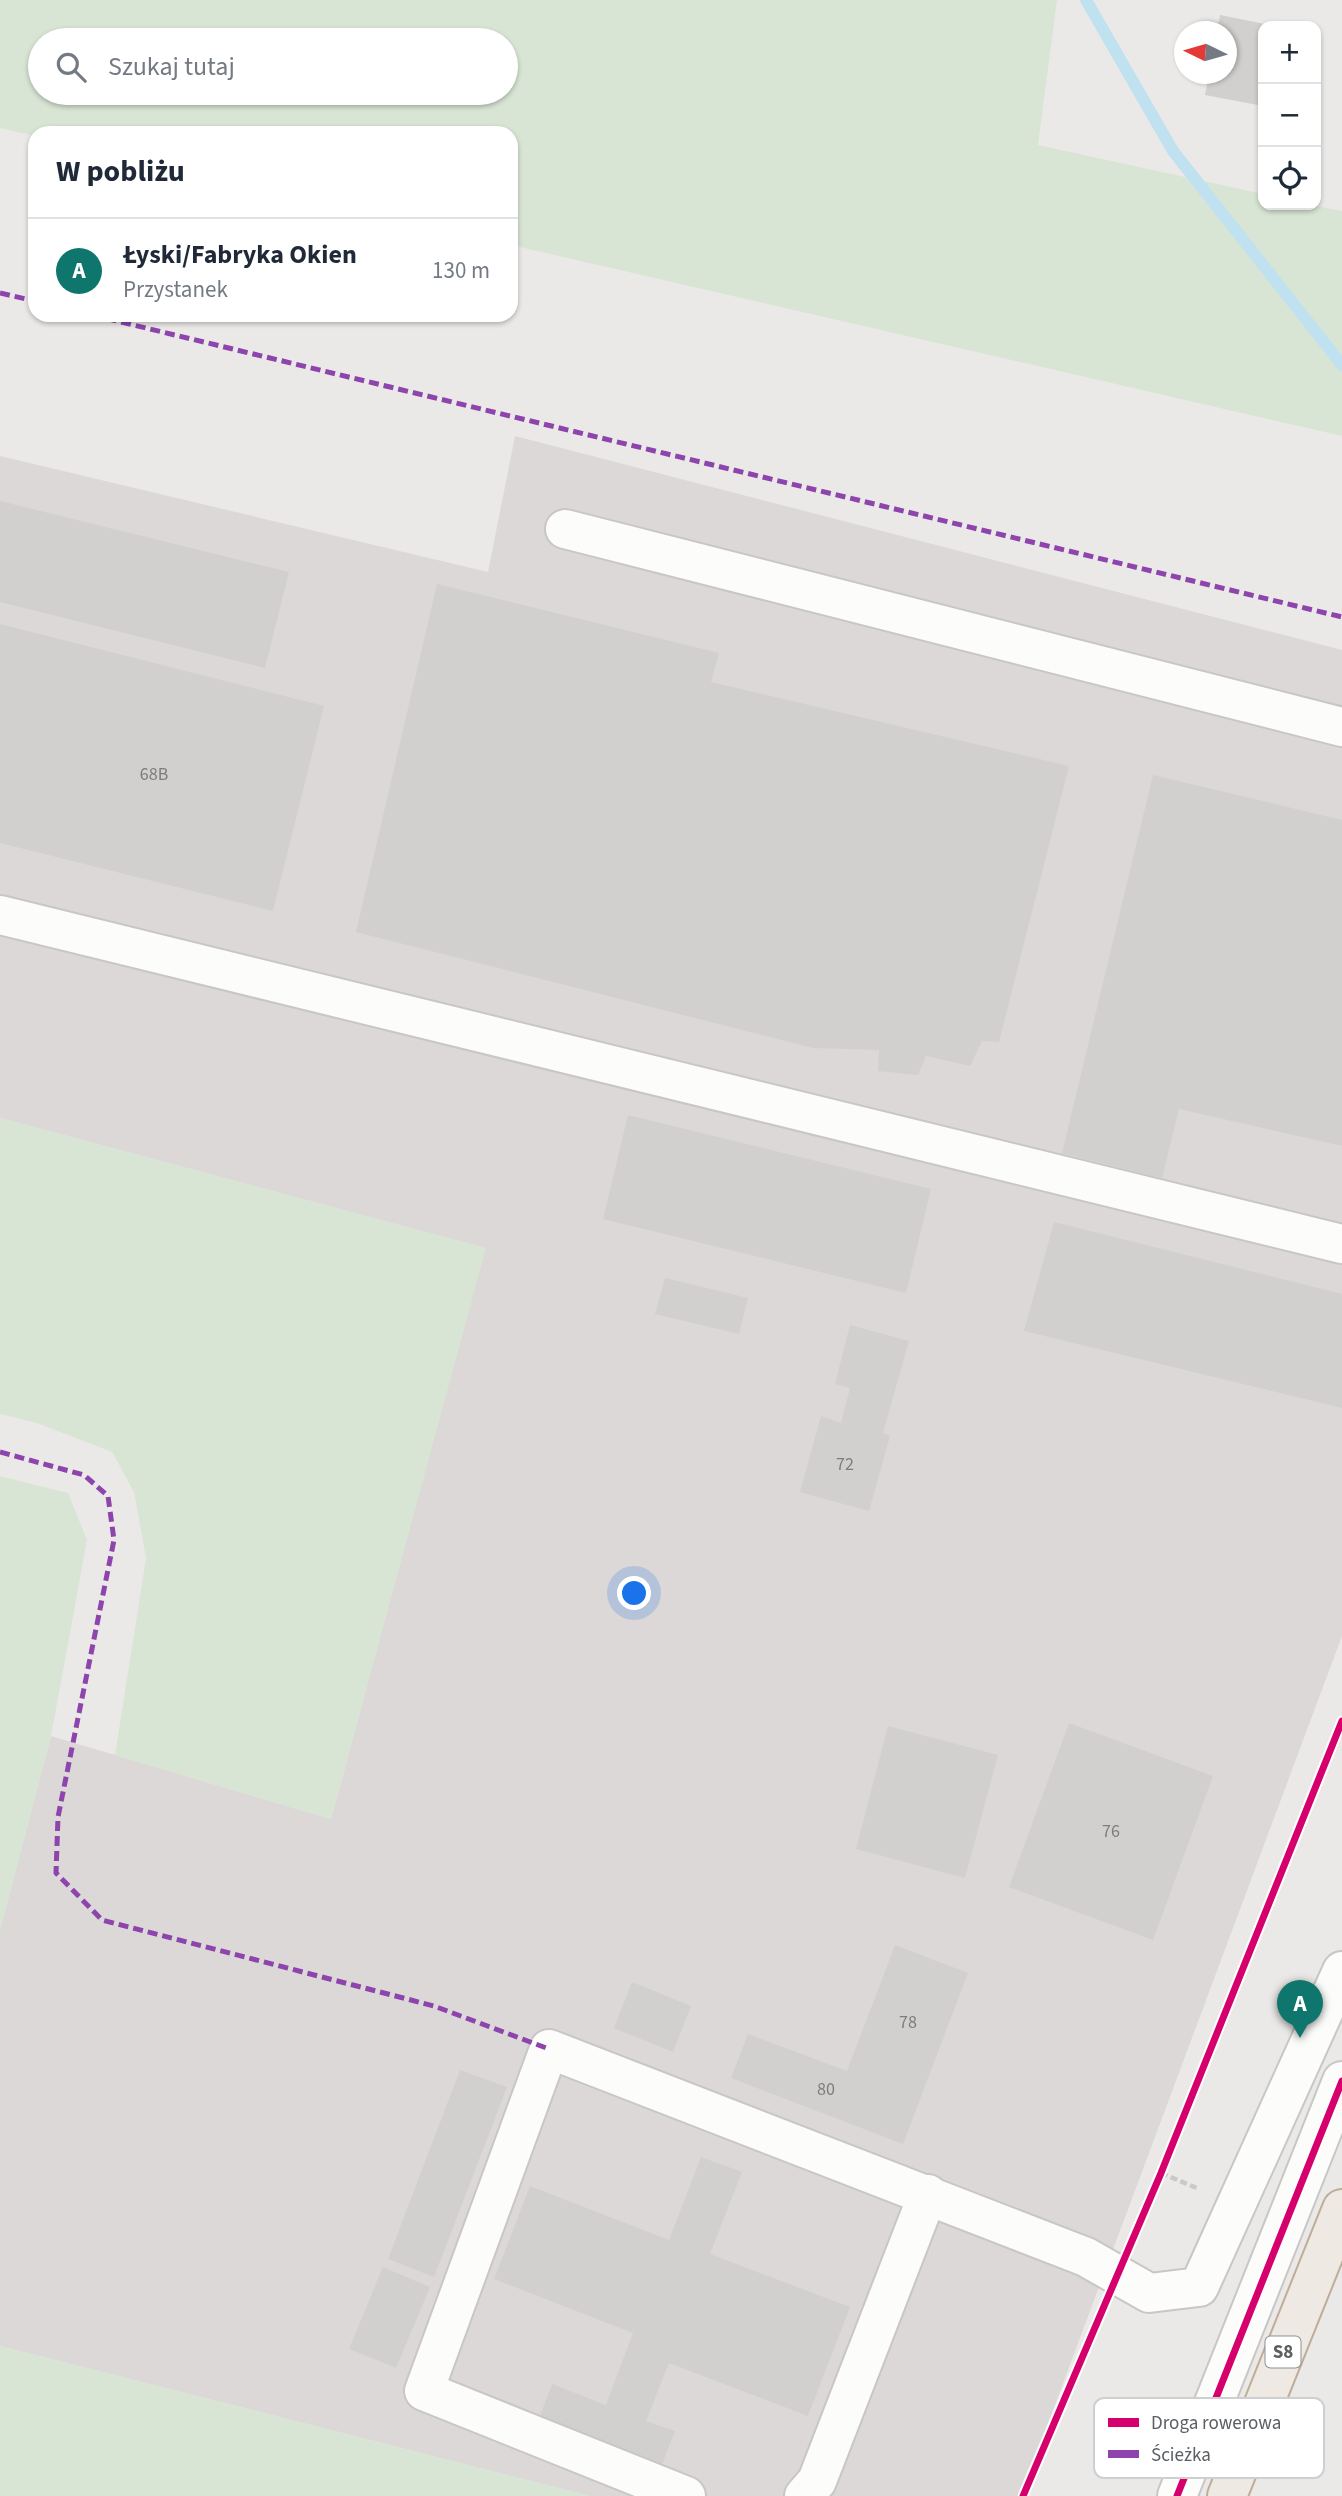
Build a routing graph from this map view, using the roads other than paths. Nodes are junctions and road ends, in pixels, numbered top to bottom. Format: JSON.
{"nodes":[{"id":1,"x":565,"y":529,"type":"dead end"},
{"id":2,"x":1342,"y":727,"type":"edge"},
{"id":3,"x":0,"y":915,"type":"edge"},
{"id":4,"x":1342,"y":1244,"type":"edge"},
{"id":5,"x":1342,"y":1971,"type":"edge"},
{"id":6,"x":1342,"y":2081,"type":"edge"},
{"id":7,"x":928,"y":2194,"type":"junction"},
{"id":8,"x":1342,"y":2209,"type":"edge"},
{"id":9,"x":1216,"y":2398,"type":"edge"},
{"id":10,"x":1266,"y":2398,"type":"edge"},
{"id":11,"x":1184,"y":2478,"type":"edge"},
{"id":12,"x":1234,"y":2478,"type":"edge"},
{"id":13,"x":686,"y":2496,"type":"edge"},
{"id":14,"x":804,"y":2496,"type":"edge"},
{"id":15,"x":1177,"y":2496,"type":"edge"},
{"id":16,"x":1227,"y":2496,"type":"edge"}],
"edges":[{"from":1,"to":2,"type":"street"},
{"from":3,"to":4,"type":"street"},
{"from":5,"to":7,"type":"street"},
{"from":6,"to":9,"type":"street"},
{"from":7,"to":13,"type":"street"},
{"from":7,"to":14,"type":"street"},
{"from":8,"to":10,"type":"highway","number":"S8"},
{"from":11,"to":15,"type":"street"},
{"from":12,"to":16,"type":"highway","number":"S8"}]}
